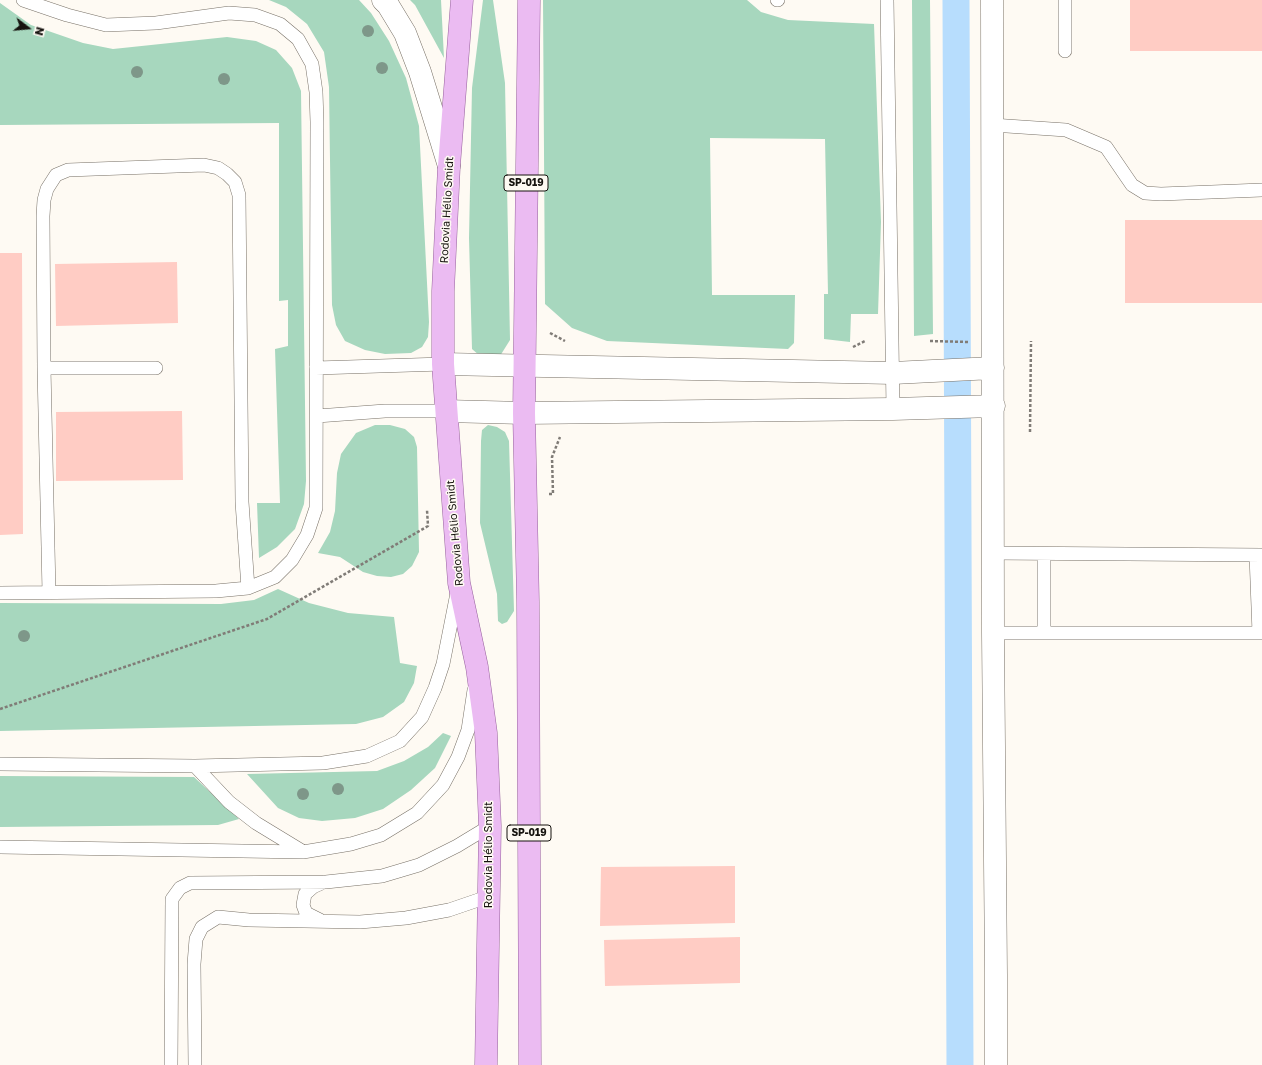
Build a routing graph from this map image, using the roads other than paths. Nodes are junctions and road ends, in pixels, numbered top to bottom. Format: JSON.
{"nodes":[{"id":1,"x":22,"y":0,"type":"edge"},
{"id":2,"x":383,"y":0,"type":"edge"},
{"id":3,"x":462,"y":0,"type":"edge"},
{"id":4,"x":529,"y":0,"type":"edge"},
{"id":5,"x":887,"y":0,"type":"edge"},
{"id":6,"x":992,"y":0,"type":"edge"},
{"id":7,"x":1065,"y":0,"type":"edge"},
{"id":8,"x":1065,"y":51,"type":"dead end"},
{"id":9,"x":992,"y":125,"type":"junction"},
{"id":10,"x":449,"y":166,"type":"junction"},
{"id":11,"x":1262,"y":190,"type":"edge"},
{"id":12,"x":442,"y":364,"type":"junction"},
{"id":13,"x":524,"y":366,"type":"junction"},
{"id":14,"x":44,"y":368,"type":"junction"},
{"id":15,"x":156,"y":368,"type":"dead end"},
{"id":16,"x":316,"y":368,"type":"junction"},
{"id":17,"x":993,"y":368,"type":"junction"},
{"id":18,"x":893,"y":373,"type":"junction"},
{"id":19,"x":994,"y":406,"type":"junction"},
{"id":20,"x":894,"y":409,"type":"junction"},
{"id":21,"x":445,"y":411,"type":"junction"},
{"id":22,"x":524,"y":413,"type":"junction"},
{"id":23,"x":317,"y":416,"type":"junction"},
{"id":24,"x":993,"y":553,"type":"junction"},
{"id":25,"x":1044,"y":554,"type":"junction"},
{"id":26,"x":1259,"y":555,"type":"edge"},
{"id":27,"x":459,"y":583,"type":"junction"},
{"id":28,"x":248,"y":588,"type":"junction"},
{"id":29,"x":49,"y":592,"type":"junction"},
{"id":30,"x":0,"y":593,"type":"edge"},
{"id":31,"x":994,"y":633,"type":"junction"},
{"id":32,"x":1044,"y":633,"type":"junction"},
{"id":33,"x":1261,"y":633,"type":"edge"},
{"id":34,"x":477,"y":667,"type":"junction"},
{"id":35,"x":0,"y":764,"type":"edge"},
{"id":36,"x":195,"y":766,"type":"junction"},
{"id":37,"x":490,"y":826,"type":"junction"},
{"id":38,"x":0,"y":847,"type":"edge"},
{"id":39,"x":304,"y":852,"type":"junction"},
{"id":40,"x":326,"y":882,"type":"junction"},
{"id":41,"x":490,"y":896,"type":"junction"},
{"id":42,"x":324,"y":922,"type":"junction"},
{"id":43,"x":171,"y":1065,"type":"edge"},
{"id":44,"x":195,"y":1065,"type":"edge"},
{"id":45,"x":486,"y":1065,"type":"edge"},
{"id":46,"x":530,"y":1065,"type":"edge"},
{"id":47,"x":996,"y":1065,"type":"edge"}],
"edges":[{"from":1,"to":16,"type":"lane"},
{"from":2,"to":10,"type":"street"},
{"from":3,"to":10,"type":"main road","name":"Rodovia Hélio Smidt"},
{"from":4,"to":13,"type":"main road","number":"SP-019"},
{"from":5,"to":18,"type":"lane"},
{"from":6,"to":9,"type":"street"},
{"from":7,"to":8,"type":"lane"},
{"from":9,"to":11,"type":"lane"},
{"from":9,"to":17,"type":"street"},
{"from":10,"to":12,"type":"main road","name":"Rodovia Hélio Smidt"},
{"from":12,"to":13,"type":"street"},
{"from":12,"to":16,"type":"lane"},
{"from":12,"to":21,"type":"main road","name":"Rodovia Hélio Smidt"},
{"from":13,"to":18,"type":"street"},
{"from":13,"to":22,"type":"main road","number":"SP-019"},
{"from":14,"to":15,"type":"lane"},
{"from":14,"to":28,"type":"lane"},
{"from":14,"to":29,"type":"lane"},
{"from":16,"to":23,"type":"lane"},
{"from":17,"to":18,"type":"street"},
{"from":17,"to":19,"type":"street"},
{"from":18,"to":20,"type":"lane"},
{"from":19,"to":20,"type":"street"},
{"from":19,"to":24,"type":"street"},
{"from":20,"to":22,"type":"street"},
{"from":21,"to":22,"type":"street"},
{"from":21,"to":23,"type":"lane"},
{"from":21,"to":27,"type":"main road","name":"Rodovia Hélio Smidt"},
{"from":22,"to":46,"type":"main road","number":"SP-019"},
{"from":23,"to":28,"type":"lane"},
{"from":24,"to":25,"type":"lane"},
{"from":24,"to":31,"type":"street"},
{"from":25,"to":26,"type":"lane"},
{"from":25,"to":32,"type":"lane"},
{"from":26,"to":33,"type":"lane"},
{"from":27,"to":34,"type":"main road","name":"Rodovia Hélio Smidt"},
{"from":27,"to":36,"type":"lane"},
{"from":28,"to":29,"type":"lane"},
{"from":29,"to":30,"type":"lane"},
{"from":31,"to":32,"type":"lane"},
{"from":31,"to":47,"type":"street"},
{"from":32,"to":33,"type":"lane"},
{"from":34,"to":37,"type":"main road","name":"Rodovia Hélio Smidt"},
{"from":34,"to":39,"type":"lane"},
{"from":35,"to":36,"type":"lane"},
{"from":36,"to":39,"type":"lane"},
{"from":37,"to":40,"type":"lane"},
{"from":37,"to":41,"type":"main road","name":"Rodovia Hélio Smidt"},
{"from":38,"to":39,"type":"lane"},
{"from":40,"to":42,"type":"lane"},
{"from":40,"to":43,"type":"lane"},
{"from":41,"to":42,"type":"lane"},
{"from":41,"to":45,"type":"main road","name":"Rodovia Hélio Smidt"},
{"from":42,"to":44,"type":"lane"}]}
